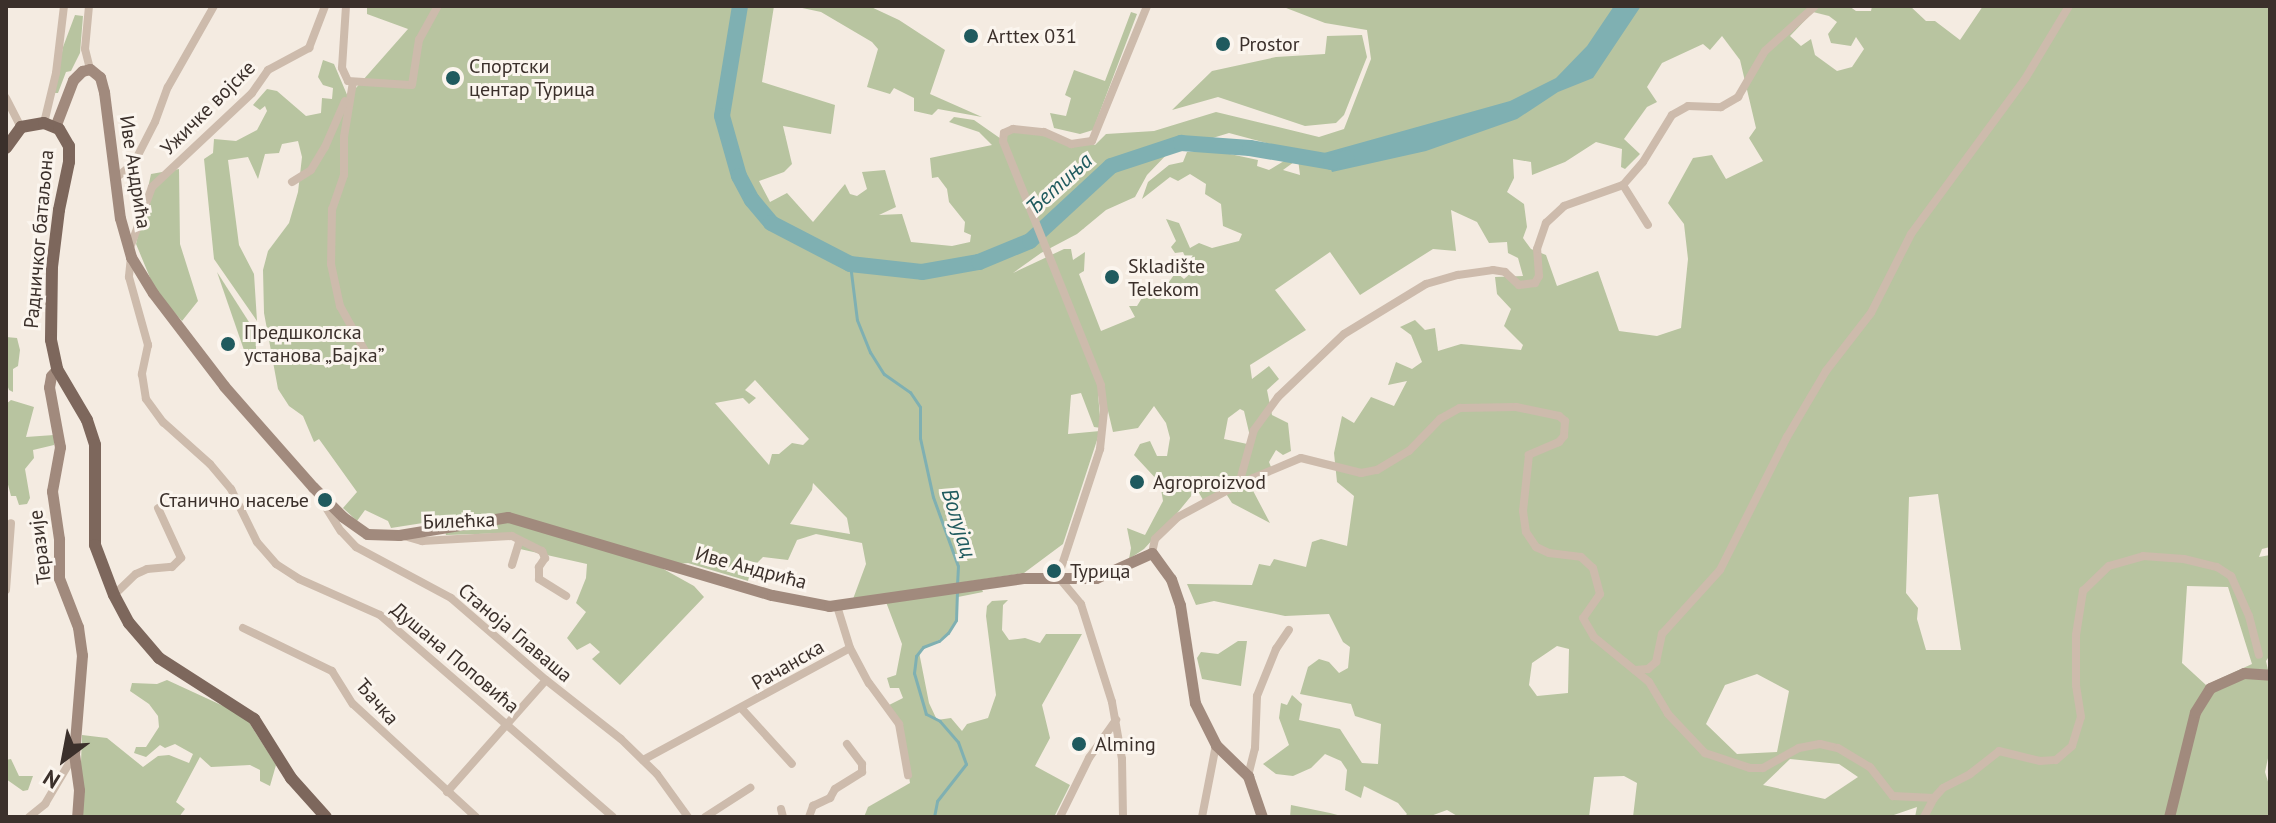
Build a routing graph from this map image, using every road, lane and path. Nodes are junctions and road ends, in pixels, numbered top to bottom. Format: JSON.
{"nodes":[{"id":1,"x":64,"y":6,"type":"edge"},
{"id":2,"x":89,"y":6,"type":"edge"},
{"id":3,"x":214,"y":6,"type":"edge"},
{"id":4,"x":325,"y":6,"type":"edge"},
{"id":5,"x":346,"y":6,"type":"edge"},
{"id":6,"x":438,"y":6,"type":"edge"},
{"id":7,"x":1147,"y":6,"type":"edge"},
{"id":8,"x":1815,"y":6,"type":"edge"},
{"id":9,"x":2069,"y":6,"type":"edge"},
{"id":10,"x":90,"y":69,"type":"junction"},
{"id":11,"x":353,"y":82,"type":"junction"},
{"id":12,"x":6,"y":98,"type":"edge"},
{"id":13,"x":50,"y":125,"type":"junction"},
{"id":14,"x":21,"y":127,"type":"junction"},
{"id":15,"x":6,"y":148,"type":"edge"},
{"id":16,"x":116,"y":178,"type":"junction"},
{"id":17,"x":292,"y":182,"type":"dead end"},
{"id":18,"x":1623,"y":185,"type":"junction"},
{"id":19,"x":1648,"y":225,"type":"dead end"},
{"id":20,"x":130,"y":252,"type":"junction"},
{"id":21,"x":369,"y":358,"type":"dead end"},
{"id":22,"x":57,"y":369,"type":"junction"},
{"id":23,"x":1239,"y":484,"type":"junction"},
{"id":24,"x":313,"y":487,"type":"junction"},
{"id":25,"x":158,"y":508,"type":"dead end"},
{"id":26,"x":11,"y":523,"type":"dead end"},
{"id":27,"x":399,"y":535,"type":"junction"},
{"id":28,"x":519,"y":542,"type":"junction"},
{"id":29,"x":1152,"y":553,"type":"junction"},
{"id":30,"x":512,"y":565,"type":"dead end"},
{"id":31,"x":1058,"y":577,"type":"junction"},
{"id":32,"x":6,"y":590,"type":"edge"},
{"id":33,"x":114,"y":595,"type":"junction"},
{"id":34,"x":566,"y":596,"type":"dead end"},
{"id":35,"x":837,"y":606,"type":"junction"},
{"id":36,"x":243,"y":628,"type":"dead end"},
{"id":37,"x":1289,"y":630,"type":"dead end"},
{"id":38,"x":850,"y":648,"type":"junction"},
{"id":39,"x":2259,"y":655,"type":"dead end"},
{"id":40,"x":1635,"y":670,"type":"junction"},
{"id":41,"x":2270,"y":675,"type":"edge"},
{"id":42,"x":546,"y":680,"type":"junction"},
{"id":43,"x":742,"y":709,"type":"junction"},
{"id":44,"x":1116,"y":720,"type":"junction"},
{"id":45,"x":507,"y":722,"type":"junction"},
{"id":46,"x":847,"y":744,"type":"dead end"},
{"id":47,"x":1216,"y":745,"type":"junction"},
{"id":48,"x":74,"y":754,"type":"junction"},
{"id":49,"x":643,"y":760,"type":"junction"},
{"id":50,"x":792,"y":764,"type":"dead end"},
{"id":51,"x":908,"y":775,"type":"dead end"},
{"id":52,"x":1248,"y":776,"type":"junction"},
{"id":53,"x":750,"y":788,"type":"dead end"},
{"id":54,"x":447,"y":792,"type":"junction"},
{"id":55,"x":1934,"y":798,"type":"junction"},
{"id":56,"x":29,"y":817,"type":"edge"},
{"id":57,"x":77,"y":817,"type":"edge"},
{"id":58,"x":326,"y":817,"type":"edge"},
{"id":59,"x":476,"y":817,"type":"edge"},
{"id":60,"x":613,"y":817,"type":"edge"},
{"id":61,"x":688,"y":817,"type":"edge"},
{"id":62,"x":705,"y":817,"type":"edge"},
{"id":63,"x":809,"y":817,"type":"edge"},
{"id":64,"x":1060,"y":817,"type":"edge"},
{"id":65,"x":1123,"y":817,"type":"edge"},
{"id":66,"x":1202,"y":817,"type":"edge"},
{"id":67,"x":1262,"y":817,"type":"edge"},
{"id":68,"x":1924,"y":817,"type":"edge"},
{"id":69,"x":2169,"y":817,"type":"edge"}],
"edges":[{"from":1,"to":13,"type":"street"},
{"from":2,"to":10,"type":"street"},
{"from":3,"to":16,"type":"street"},
{"from":4,"to":20,"type":"street","name":"Ужичке војске"},
{"from":5,"to":11,"type":"street"},
{"from":6,"to":11,"type":"street"},
{"from":7,"to":31,"type":"street"},
{"from":8,"to":18,"type":"street"},
{"from":9,"to":40,"type":"street"},
{"from":10,"to":13,"type":"street"},
{"from":10,"to":16,"type":"street","name":"Иве Андрића"},
{"from":11,"to":17,"type":"street"},
{"from":11,"to":21,"type":"street"},
{"from":12,"to":14,"type":"street"},
{"from":13,"to":14,"type":"main road","name":"Радничког батаљона"},
{"from":13,"to":22,"type":"main road","name":"Радничког батаљона"},
{"from":14,"to":15,"type":"main road"},
{"from":16,"to":20,"type":"street","name":"Иве Андрића"},
{"from":18,"to":19,"type":"street"},
{"from":18,"to":23,"type":"street"},
{"from":20,"to":24,"type":"street","name":"Иве Андрића"},
{"from":20,"to":45,"type":"street","name":"Душана Поповића"},
{"from":22,"to":33,"type":"main road","name":"Радничког батаљона"},
{"from":22,"to":48,"type":"street","name":"Теразије"},
{"from":23,"to":29,"type":"street"},
{"from":23,"to":40,"type":"street"},
{"from":24,"to":27,"type":"street","name":"Иве Андрића"},
{"from":24,"to":42,"type":"street","name":"Станоја Главаша"},
{"from":25,"to":33,"type":"street"},
{"from":26,"to":32,"type":"street"},
{"from":27,"to":28,"type":"street","name":"Билећка"},
{"from":27,"to":35,"type":"street","name":"Иве Андрића"},
{"from":28,"to":30,"type":"street","name":"Билећка"},
{"from":28,"to":34,"type":"street","name":"Билећка"},
{"from":29,"to":31,"type":"street","name":"Иве Андрића"},
{"from":29,"to":47,"type":"street"},
{"from":31,"to":35,"type":"street","name":"Иве Андрића"},
{"from":31,"to":44,"type":"street"},
{"from":33,"to":58,"type":"main road","name":"Радничког батаљона"},
{"from":35,"to":38,"type":"street","name":"Рачанска"},
{"from":36,"to":54,"type":"street","name":"Ђачка"},
{"from":37,"to":52,"type":"street"},
{"from":38,"to":43,"type":"street","name":"Рачанска"},
{"from":38,"to":51,"type":"street","name":"Рачанска"},
{"from":39,"to":55,"type":"street"},
{"from":40,"to":55,"type":"street"},
{"from":41,"to":69,"type":"street"},
{"from":42,"to":45,"type":"street"},
{"from":42,"to":49,"type":"street","name":"Станоја Главаша"},
{"from":43,"to":49,"type":"street","name":"Рачанска"},
{"from":43,"to":50,"type":"street","name":"Рачанска"},
{"from":44,"to":64,"type":"street"},
{"from":44,"to":65,"type":"street"},
{"from":45,"to":54,"type":"street"},
{"from":45,"to":60,"type":"street","name":"Душана Поповића"},
{"from":46,"to":63,"type":"street"},
{"from":47,"to":52,"type":"street"},
{"from":47,"to":66,"type":"street"},
{"from":48,"to":56,"type":"street"},
{"from":48,"to":57,"type":"street","name":"Теразије"},
{"from":49,"to":61,"type":"street","name":"Станоја Главаша"},
{"from":52,"to":67,"type":"street"},
{"from":53,"to":62,"type":"street"},
{"from":54,"to":59,"type":"street","name":"Ђачка"},
{"from":55,"to":68,"type":"street"}]}
